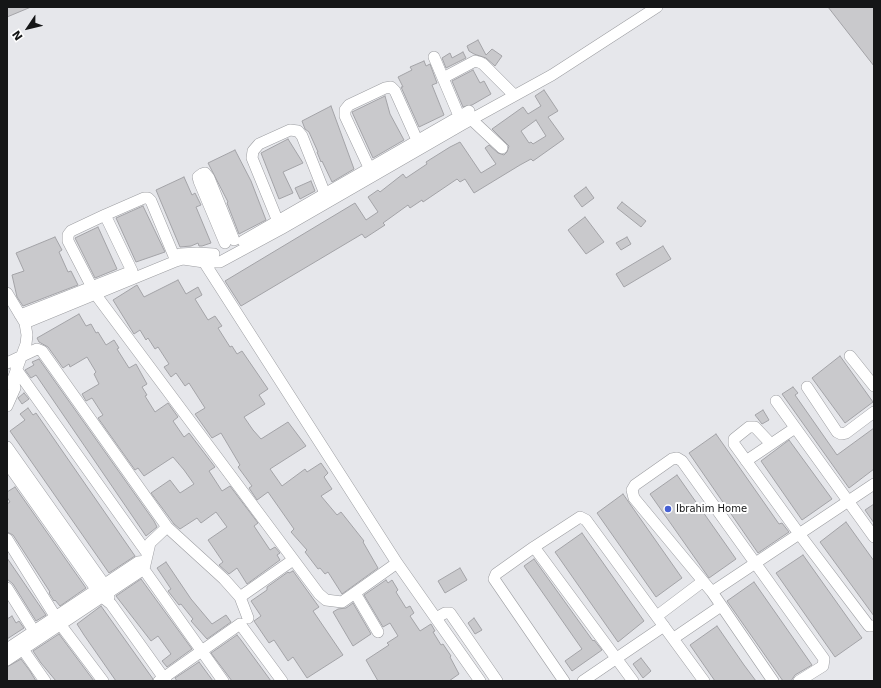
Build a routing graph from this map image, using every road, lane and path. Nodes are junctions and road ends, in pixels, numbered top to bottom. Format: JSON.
{"nodes":[{"id":1,"x":657,"y":7,"type":"edge"},
{"id":2,"x":434,"y":58,"type":"dead end"},
{"id":3,"x":443,"y":78,"type":"junction"},
{"id":4,"x":512,"y":92,"type":"junction"},
{"id":5,"x":464,"y":120,"type":"junction"},
{"id":6,"x":418,"y":140,"type":"junction"},
{"id":7,"x":502,"y":148,"type":"dead end"},
{"id":8,"x":371,"y":173,"type":"junction"},
{"id":9,"x":325,"y":194,"type":"junction"},
{"id":10,"x":105,"y":215,"type":"junction"},
{"id":11,"x":280,"y":225,"type":"junction"},
{"id":12,"x":238,"y":243,"type":"junction"},
{"id":13,"x":175,"y":258,"type":"junction"},
{"id":14,"x":210,"y":259,"type":"junction"},
{"id":15,"x":132,"y":271,"type":"junction"},
{"id":16,"x":94,"y":292,"type":"junction"},
{"id":17,"x":7,"y":293,"type":"edge"},
{"id":18,"x":22,"y":319,"type":"junction"},
{"id":19,"x":850,"y":356,"type":"dead end"},
{"id":20,"x":21,"y":358,"type":"junction"},
{"id":21,"x":11,"y":374,"type":"edge"},
{"id":22,"x":874,"y":386,"type":"edge"},
{"id":23,"x":807,"y":387,"type":"dead end"},
{"id":24,"x":776,"y":401,"type":"dead end"},
{"id":25,"x":8,"y":402,"type":"edge"},
{"id":26,"x":874,"y":412,"type":"edge"},
{"id":27,"x":795,"y":428,"type":"junction"},
{"id":28,"x":771,"y":444,"type":"junction"},
{"id":29,"x":7,"y":447,"type":"edge"},
{"id":30,"x":746,"y":460,"type":"junction"},
{"id":31,"x":7,"y":463,"type":"edge"},
{"id":32,"x":17,"y":470,"type":"junction"},
{"id":33,"x":874,"y":484,"type":"edge"},
{"id":34,"x":849,"y":501,"type":"junction"},
{"id":35,"x":167,"y":527,"type":"junction"},
{"id":36,"x":800,"y":535,"type":"junction"},
{"id":37,"x":874,"y":537,"type":"edge"},
{"id":38,"x":7,"y":540,"type":"edge"},
{"id":39,"x":534,"y":547,"type":"junction"},
{"id":40,"x":293,"y":560,"type":"junction"},
{"id":41,"x":144,"y":561,"type":"junction"},
{"id":42,"x":397,"y":563,"type":"junction"},
{"id":43,"x":755,"y":563,"type":"junction"},
{"id":44,"x":702,"y":582,"type":"junction"},
{"id":45,"x":7,"y":588,"type":"edge"},
{"id":46,"x":102,"y":590,"type":"junction"},
{"id":47,"x":355,"y":592,"type":"junction"},
{"id":48,"x":712,"y":592,"type":"junction"},
{"id":49,"x":240,"y":597,"type":"junction"},
{"id":50,"x":721,"y":606,"type":"junction"},
{"id":51,"x":657,"y":616,"type":"junction"},
{"id":52,"x":248,"y":618,"type":"dead end"},
{"id":53,"x":436,"y":618,"type":"junction"},
{"id":54,"x":58,"y":620,"type":"junction"},
{"id":55,"x":664,"y":626,"type":"junction"},
{"id":56,"x":874,"y":626,"type":"edge"},
{"id":57,"x":378,"y":632,"type":"dead end"},
{"id":58,"x":36,"y":635,"type":"junction"},
{"id":59,"x":674,"y":638,"type":"junction"},
{"id":60,"x":20,"y":645,"type":"junction"},
{"id":61,"x":7,"y":649,"type":"edge"},
{"id":62,"x":202,"y":651,"type":"junction"},
{"id":63,"x":617,"y":658,"type":"junction"},
{"id":64,"x":7,"y":660,"type":"edge"},
{"id":65,"x":163,"y":680,"type":"edge"},
{"id":66,"x":45,"y":681,"type":"edge"},
{"id":67,"x":103,"y":681,"type":"edge"},
{"id":68,"x":223,"y":681,"type":"edge"},
{"id":69,"x":282,"y":681,"type":"edge"},
{"id":70,"x":480,"y":681,"type":"edge"},
{"id":71,"x":497,"y":681,"type":"edge"},
{"id":72,"x":564,"y":681,"type":"edge"},
{"id":73,"x":583,"y":681,"type":"edge"},
{"id":74,"x":633,"y":681,"type":"edge"},
{"id":75,"x":704,"y":681,"type":"edge"},
{"id":76,"x":773,"y":681,"type":"edge"},
{"id":77,"x":799,"y":681,"type":"edge"}],
"edges":[{"from":1,"to":4,"type":"street"},
{"from":2,"to":3,"type":"street"},
{"from":3,"to":4,"type":"street"},
{"from":3,"to":5,"type":"street"},
{"from":4,"to":5,"type":"street"},
{"from":5,"to":6,"type":"street"},
{"from":5,"to":7,"type":"street"},
{"from":5,"to":8,"type":"street"},
{"from":6,"to":8,"type":"street"},
{"from":6,"to":8,"type":"street"},
{"from":8,"to":9,"type":"street"},
{"from":8,"to":11,"type":"street"},
{"from":9,"to":11,"type":"street"},
{"from":9,"to":11,"type":"street"},
{"from":10,"to":13,"type":"street"},
{"from":10,"to":15,"type":"street"},
{"from":10,"to":16,"type":"street"},
{"from":11,"to":12,"type":"street"},
{"from":12,"to":12,"type":"street"},
{"from":12,"to":14,"type":"street"},
{"from":12,"to":14,"type":"street"},
{"from":13,"to":14,"type":"street"},
{"from":13,"to":15,"type":"street"},
{"from":13,"to":16,"type":"street"},
{"from":14,"to":42,"type":"street"},
{"from":15,"to":16,"type":"street"},
{"from":16,"to":18,"type":"street"},
{"from":16,"to":40,"type":"street"},
{"from":17,"to":18,"type":"street"},
{"from":18,"to":20,"type":"street"},
{"from":19,"to":22,"type":"street"},
{"from":20,"to":21,"type":"street"},
{"from":20,"to":35,"type":"street"},
{"from":21,"to":25,"type":"street"},
{"from":21,"to":41,"type":"street"},
{"from":23,"to":26,"type":"street"},
{"from":24,"to":27,"type":"street"},
{"from":27,"to":28,"type":"street"},
{"from":27,"to":34,"type":"street"},
{"from":28,"to":30,"type":"street"},
{"from":28,"to":30,"type":"street"},
{"from":29,"to":32,"type":"street"},
{"from":30,"to":36,"type":"street"},
{"from":31,"to":32,"type":"street"},
{"from":32,"to":46,"type":"street"},
{"from":33,"to":34,"type":"street"},
{"from":34,"to":36,"type":"street"},
{"from":34,"to":37,"type":"street"},
{"from":35,"to":41,"type":"street"},
{"from":35,"to":49,"type":"street"},
{"from":36,"to":43,"type":"street"},
{"from":36,"to":56,"type":"street"},
{"from":38,"to":54,"type":"street"},
{"from":39,"to":51,"type":"street"},
{"from":39,"to":63,"type":"street"},
{"from":39,"to":72,"type":"street"},
{"from":40,"to":47,"type":"street"},
{"from":40,"to":49,"type":"street"},
{"from":41,"to":46,"type":"street"},
{"from":41,"to":62,"type":"street"},
{"from":42,"to":47,"type":"street"},
{"from":42,"to":53,"type":"street"},
{"from":43,"to":44,"type":"street"},
{"from":43,"to":48,"type":"street"},
{"from":43,"to":77,"type":"street"},
{"from":44,"to":48,"type":"street"},
{"from":44,"to":51,"type":"street"},
{"from":45,"to":58,"type":"street"},
{"from":46,"to":54,"type":"street"},
{"from":46,"to":65,"type":"street"},
{"from":47,"to":57,"type":"street"},
{"from":48,"to":50,"type":"street"},
{"from":49,"to":52,"type":"street"},
{"from":50,"to":59,"type":"street"},
{"from":50,"to":76,"type":"street"},
{"from":51,"to":55,"type":"street"},
{"from":53,"to":70,"type":"street"},
{"from":53,"to":71,"type":"street"},
{"from":54,"to":58,"type":"street"},
{"from":54,"to":67,"type":"street"},
{"from":55,"to":59,"type":"street"},
{"from":55,"to":63,"type":"street"},
{"from":58,"to":60,"type":"street"},
{"from":59,"to":75,"type":"street"},
{"from":60,"to":61,"type":"street"},
{"from":60,"to":64,"type":"street"},
{"from":60,"to":66,"type":"street"},
{"from":62,"to":65,"type":"street"},
{"from":62,"to":68,"type":"street"},
{"from":62,"to":69,"type":"street"},
{"from":63,"to":73,"type":"street"},
{"from":63,"to":74,"type":"street"}]}
